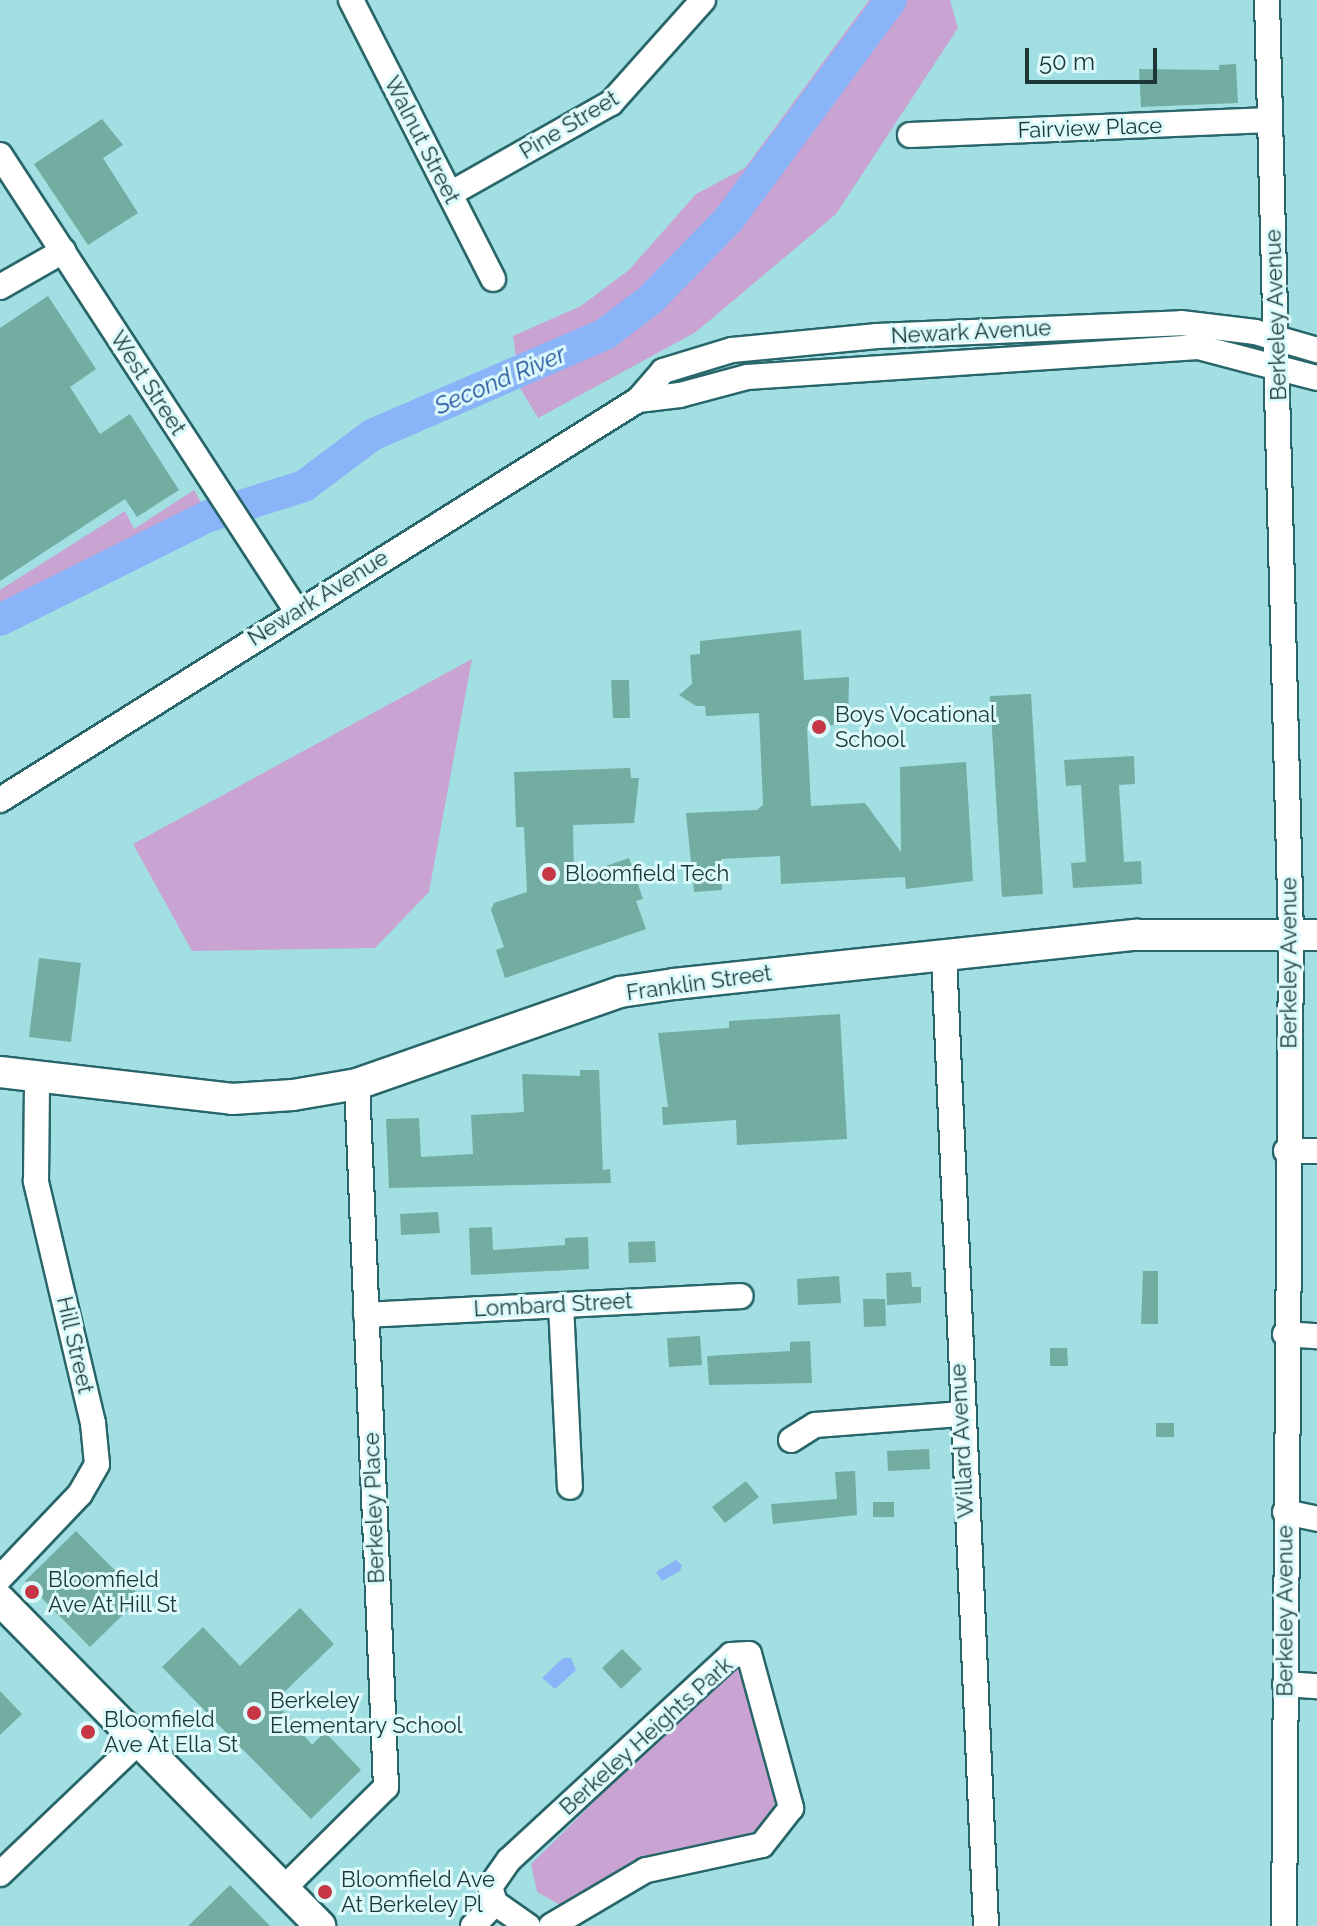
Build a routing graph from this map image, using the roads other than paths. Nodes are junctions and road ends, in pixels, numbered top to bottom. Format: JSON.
{"nodes":[{"id":1,"x":351,"y":0,"type":"edge"},
{"id":2,"x":703,"y":0,"type":"edge"},
{"id":3,"x":1267,"y":0,"type":"edge"},
{"id":4,"x":1270,"y":120,"type":"junction"},
{"id":5,"x":910,"y":135,"type":"dead end"},
{"id":6,"x":0,"y":155,"type":"edge"},
{"id":7,"x":450,"y":194,"type":"junction"},
{"id":8,"x":63,"y":251,"type":"junction"},
{"id":9,"x":493,"y":279,"type":"dead end"},
{"id":10,"x":0,"y":287,"type":"edge"},
{"id":11,"x":1277,"y":340,"type":"junction"},
{"id":12,"x":1317,"y":350,"type":"edge"},
{"id":13,"x":1278,"y":367,"type":"junction"},
{"id":14,"x":1317,"y":378,"type":"edge"},
{"id":15,"x":638,"y":400,"type":"junction"},
{"id":16,"x":296,"y":610,"type":"junction"},
{"id":17,"x":0,"y":800,"type":"edge"},
{"id":18,"x":1304,"y":935,"type":"edge"},
{"id":19,"x":944,"y":956,"type":"junction"},
{"id":20,"x":0,"y":1072,"type":"edge"},
{"id":21,"x":37,"y":1077,"type":"junction"},
{"id":22,"x":357,"y":1084,"type":"junction"},
{"id":23,"x":1286,"y":1151,"type":"junction"},
{"id":24,"x":1317,"y":1151,"type":"edge"},
{"id":25,"x":741,"y":1296,"type":"dead end"},
{"id":26,"x":561,"y":1305,"type":"junction"},
{"id":27,"x":366,"y":1315,"type":"junction"},
{"id":28,"x":1285,"y":1334,"type":"junction"},
{"id":29,"x":1317,"y":1336,"type":"edge"},
{"id":30,"x":960,"y":1414,"type":"junction"},
{"id":31,"x":791,"y":1440,"type":"dead end"},
{"id":32,"x":570,"y":1487,"type":"dead end"},
{"id":33,"x":1285,"y":1512,"type":"junction"},
{"id":34,"x":1317,"y":1519,"type":"edge"},
{"id":35,"x":0,"y":1578,"type":"edge"},
{"id":36,"x":0,"y":1600,"type":"edge"},
{"id":37,"x":1285,"y":1684,"type":"junction"},
{"id":38,"x":1317,"y":1686,"type":"edge"},
{"id":39,"x":139,"y":1741,"type":"junction"},
{"id":40,"x":0,"y":1874,"type":"edge"},
{"id":41,"x":283,"y":1889,"type":"junction"},
{"id":42,"x":510,"y":1918,"type":"edge"},
{"id":43,"x":320,"y":1926,"type":"edge"},
{"id":44,"x":473,"y":1926,"type":"edge"},
{"id":45,"x":551,"y":1926,"type":"edge"},
{"id":46,"x":986,"y":1926,"type":"edge"},
{"id":47,"x":1284,"y":1926,"type":"edge"}],
"edges":[{"from":1,"to":7,"type":"street","name":"Walnut Street"},
{"from":2,"to":7,"type":"street","name":"Pine Street"},
{"from":3,"to":4,"type":"street","name":"Berkeley Avenue"},
{"from":4,"to":5,"type":"street","name":"Fairview Place"},
{"from":4,"to":11,"type":"street","name":"Berkeley Avenue"},
{"from":6,"to":8,"type":"street","name":"West Street"},
{"from":7,"to":9,"type":"street","name":"Walnut Street"},
{"from":8,"to":10,"type":"street"},
{"from":8,"to":16,"type":"street","name":"West Street"},
{"from":11,"to":12,"type":"street","name":"Newark Avenue"},
{"from":11,"to":13,"type":"street","name":"Berkeley Avenue"},
{"from":11,"to":15,"type":"street","name":"Newark Avenue"},
{"from":13,"to":14,"type":"street","name":"Newark Avenue"},
{"from":13,"to":15,"type":"street","name":"Newark Avenue"},
{"from":13,"to":18,"type":"street","name":"Berkeley Avenue"},
{"from":15,"to":16,"type":"street","name":"Newark Avenue"},
{"from":16,"to":17,"type":"street","name":"Newark Avenue"},
{"from":18,"to":19,"type":"main road","name":"Franklin Street"},
{"from":18,"to":23,"type":"street","name":"Berkeley Avenue"},
{"from":19,"to":22,"type":"main road","name":"Franklin Street"},
{"from":19,"to":30,"type":"street","name":"Willard Avenue"},
{"from":20,"to":21,"type":"main road","name":"Franklin Street"},
{"from":21,"to":22,"type":"main road","name":"Franklin Street"},
{"from":21,"to":35,"type":"street","name":"Hill Street"},
{"from":22,"to":27,"type":"street","name":"Berkeley Place"},
{"from":23,"to":24,"type":"street"},
{"from":23,"to":28,"type":"street","name":"Berkeley Avenue"},
{"from":25,"to":26,"type":"street","name":"Lombard Street"},
{"from":26,"to":27,"type":"street","name":"Lombard Street"},
{"from":26,"to":32,"type":"street"},
{"from":27,"to":41,"type":"street","name":"Berkeley Place"},
{"from":28,"to":29,"type":"street"},
{"from":28,"to":33,"type":"street","name":"Berkeley Avenue"},
{"from":30,"to":31,"type":"street"},
{"from":30,"to":46,"type":"street","name":"Willard Avenue"},
{"from":33,"to":34,"type":"street"},
{"from":33,"to":37,"type":"street","name":"Berkeley Avenue"},
{"from":36,"to":39,"type":"main road"},
{"from":37,"to":38,"type":"street"},
{"from":37,"to":47,"type":"street","name":"Berkeley Avenue"},
{"from":39,"to":40,"type":"street"},
{"from":39,"to":41,"type":"main road"},
{"from":41,"to":43,"type":"main road"},
{"from":42,"to":44,"type":"street","name":"Berkeley Heights Park"},
{"from":42,"to":45,"type":"street","name":"Berkeley Heights Park"}]}
